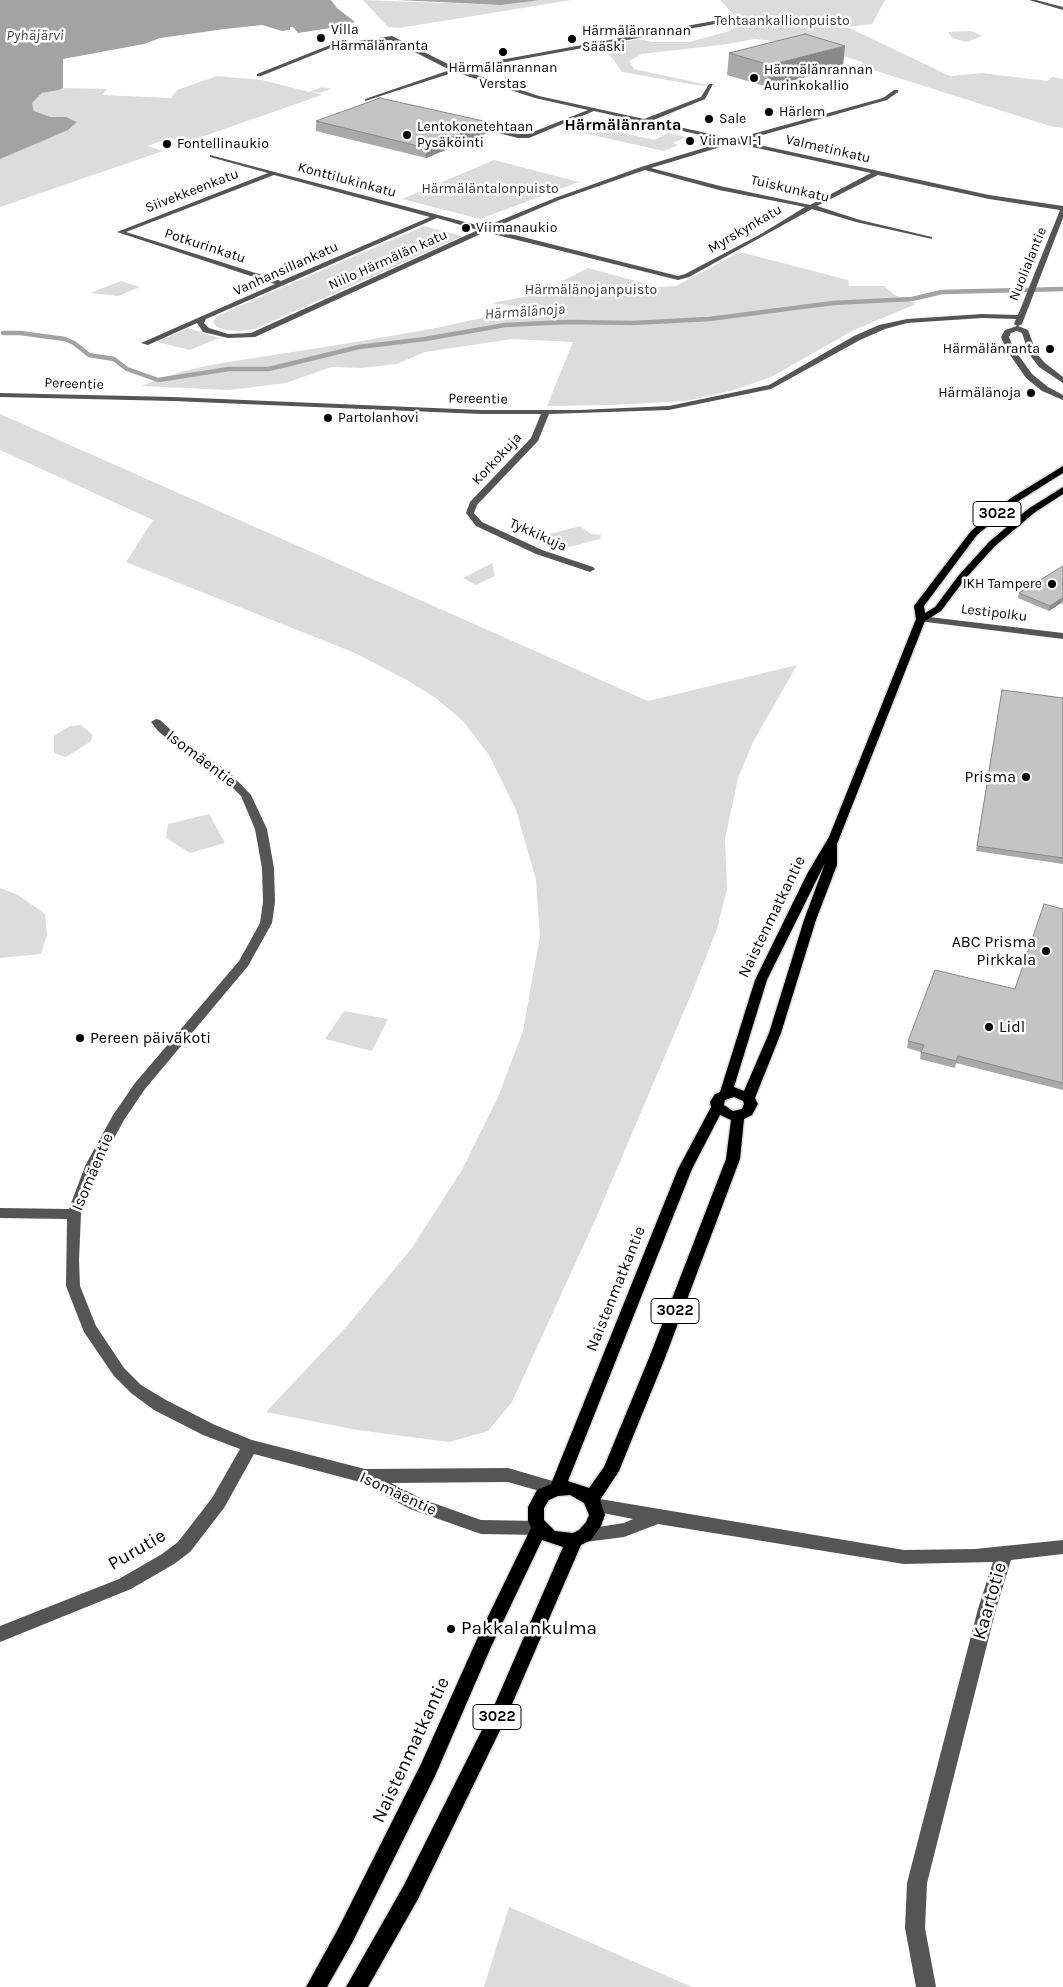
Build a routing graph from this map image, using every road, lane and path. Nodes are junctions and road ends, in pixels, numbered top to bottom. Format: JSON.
{"nodes":[{"id":1,"x":1032,"y":0,"type":"edge"},
{"id":2,"x":1063,"y":9,"type":"edge"},
{"id":3,"x":719,"y":22,"type":"dead end"},
{"id":4,"x":455,"y":70,"type":"junction"},
{"id":5,"x":259,"y":75,"type":"dead end"},
{"id":6,"x":711,"y":85,"type":"dead end"},
{"id":7,"x":896,"y":91,"type":"dead end"},
{"id":8,"x":378,"y":103,"type":"edge"},
{"id":9,"x":593,"y":110,"type":"junction"},
{"id":10,"x":644,"y":121,"type":"junction"},
{"id":11,"x":462,"y":123,"type":"edge"},
{"id":12,"x":734,"y":141,"type":"junction"},
{"id":13,"x":212,"y":156,"type":"dead end"},
{"id":14,"x":643,"y":168,"type":"junction"},
{"id":15,"x":273,"y":173,"type":"junction"},
{"id":16,"x":876,"y":173,"type":"junction"},
{"id":17,"x":811,"y":207,"type":"junction"},
{"id":18,"x":1063,"y":209,"type":"edge"},
{"id":19,"x":437,"y":216,"type":"junction"},
{"id":20,"x":485,"y":229,"type":"junction"},
{"id":21,"x":120,"y":232,"type":"joint"},
{"id":22,"x":930,"y":238,"type":"dead end"},
{"id":23,"x":678,"y":278,"type":"joint"},
{"id":24,"x":282,"y":284,"type":"junction"},
{"id":25,"x":1020,"y":317,"type":"junction"},
{"id":26,"x":202,"y":318,"type":"junction"},
{"id":27,"x":938,"y":318,"type":"junction"},
{"id":28,"x":1017,"y":327,"type":"junction"},
{"id":29,"x":145,"y":343,"type":"dead end"},
{"id":30,"x":1063,"y":381,"type":"edge"},
{"id":31,"x":0,"y":395,"type":"edge"},
{"id":32,"x":1063,"y":398,"type":"edge"},
{"id":33,"x":546,"y":412,"type":"junction"},
{"id":34,"x":1063,"y":469,"type":"edge"},
{"id":35,"x":1063,"y":490,"type":"edge"},
{"id":36,"x":476,"y":521,"type":"joint"},
{"id":37,"x":590,"y":569,"type":"dead end"},
{"id":38,"x":921,"y":619,"type":"junction"},
{"id":39,"x":1063,"y":636,"type":"edge"},
{"id":40,"x":156,"y":722,"type":"dead end"},
{"id":41,"x":834,"y":841,"type":"junction"},
{"id":42,"x":726,"y":1093,"type":"junction"},
{"id":43,"x":748,"y":1098,"type":"junction"},
{"id":44,"x":718,"y":1108,"type":"junction"},
{"id":45,"x":738,"y":1116,"type":"junction"},
{"id":46,"x":0,"y":1214,"type":"edge"},
{"id":47,"x":74,"y":1214,"type":"junction"},
{"id":48,"x":250,"y":1446,"type":"junction"},
{"id":49,"x":364,"y":1476,"type":"junction"},
{"id":50,"x":557,"y":1489,"type":"junction"},
{"id":51,"x":593,"y":1502,"type":"junction"},
{"id":52,"x":658,"y":1517,"type":"junction"},
{"id":53,"x":540,"y":1528,"type":"junction"},
{"id":54,"x":580,"y":1537,"type":"junction"},
{"id":55,"x":1063,"y":1547,"type":"edge"},
{"id":56,"x":1004,"y":1554,"type":"junction"},
{"id":57,"x":0,"y":1634,"type":"edge"},
{"id":58,"x":316,"y":1987,"type":"edge"},
{"id":59,"x":356,"y":1987,"type":"edge"},
{"id":60,"x":926,"y":1987,"type":"edge"}],
"edges":[{"from":1,"to":2,"type":"street"},
{"from":3,"to":4,"type":"street"},
{"from":4,"to":5,"type":"street","name":"Valmetinkatu"},
{"from":4,"to":8,"type":"street"},
{"from":4,"to":9,"type":"street","name":"Valmetinkatu"},
{"from":6,"to":10,"type":"street"},
{"from":7,"to":12,"type":"street","name":"Niilo Härmälän katu"},
{"from":9,"to":10,"type":"street","name":"Valmetinkatu"},
{"from":9,"to":11,"type":"street"},
{"from":10,"to":12,"type":"street","name":"Valmetinkatu"},
{"from":12,"to":14,"type":"street","name":"Niilo Härmälän katu"},
{"from":12,"to":16,"type":"street","name":"Valmetinkatu"},
{"from":13,"to":15,"type":"street","name":"Konttilukinkatu"},
{"from":14,"to":17,"type":"street","name":"Tuiskunkatu"},
{"from":14,"to":20,"type":"street","name":"Niilo Härmälän katu"},
{"from":15,"to":19,"type":"street","name":"Konttilukinkatu"},
{"from":15,"to":21,"type":"street","name":"Siivekkeenkatu"},
{"from":16,"to":17,"type":"street","name":"Myrskynkatu"},
{"from":16,"to":18,"type":"street","name":"Valmetinkatu"},
{"from":17,"to":22,"type":"street","name":"Tuiskunkatu"},
{"from":17,"to":23,"type":"street","name":"Myrskynkatu"},
{"from":18,"to":25,"type":"street","name":"Nuolialantie"},
{"from":19,"to":20,"type":"street","name":"Konttilukinkatu"},
{"from":19,"to":24,"type":"street","name":"Vanhansillankatu"},
{"from":20,"to":23,"type":"street","name":"Konttilukinkatu"},
{"from":20,"to":26,"type":"street","name":"Niilo Härmälän katu"},
{"from":21,"to":24,"type":"street","name":"Potkurinkatu"},
{"from":24,"to":26,"type":"street","name":"Vanhansillankatu"},
{"from":25,"to":27,"type":"street","name":"Pereentie"},
{"from":25,"to":28,"type":"street","name":"Nuolialantie"},
{"from":26,"to":29,"type":"street","name":"Vanhansillankatu"},
{"from":27,"to":28,"type":"street","name":"Pereentie"},
{"from":27,"to":33,"type":"street","name":"Pereentie"},
{"from":28,"to":30,"type":"street"},
{"from":28,"to":32,"type":"street","name":"Nuolialantie"},
{"from":31,"to":33,"type":"street","name":"Pereentie"},
{"from":33,"to":36,"type":"street","name":"Korkokuja"},
{"from":34,"to":38,"type":"main road","name":"Naistenmatkantie","number":"3022"},
{"from":35,"to":38,"type":"main road","number":"3022"},
{"from":36,"to":37,"type":"street","name":"Tykkikuja"},
{"from":38,"to":39,"type":"street","name":"Lestipolku"},
{"from":38,"to":41,"type":"main road","name":"Naistenmatkantie","number":"3022"},
{"from":40,"to":47,"type":"street","name":"Isomäentie"},
{"from":41,"to":42,"type":"main road","name":"Naistenmatkantie"},
{"from":41,"to":43,"type":"main road","name":"Naistenmatkantie","number":"3022"},
{"from":42,"to":43,"type":"main road"},
{"from":42,"to":44,"type":"main road"},
{"from":43,"to":45,"type":"main road","number":"3022"},
{"from":44,"to":45,"type":"main road"},
{"from":44,"to":50,"type":"main road","name":"Naistenmatkantie"},
{"from":45,"to":51,"type":"main road","number":"3022"},
{"from":46,"to":47,"type":"street"},
{"from":47,"to":48,"type":"street","name":"Isomäentie"},
{"from":48,"to":49,"type":"street","name":"Isomäentie"},
{"from":48,"to":57,"type":"street","name":"Purutie"},
{"from":49,"to":50,"type":"street"},
{"from":49,"to":53,"type":"street","name":"Isomäentie"},
{"from":50,"to":51,"type":"main road"},
{"from":50,"to":53,"type":"main road"},
{"from":51,"to":52,"type":"street","name":"Kaartotie"},
{"from":51,"to":54,"type":"main road","number":"3022"},
{"from":52,"to":54,"type":"street","name":"Kaartotie"},
{"from":52,"to":56,"type":"street","name":"Kaartotie"},
{"from":53,"to":54,"type":"main road"},
{"from":53,"to":58,"type":"main road","name":"Naistenmatkantie"},
{"from":54,"to":59,"type":"main road","number":"3022"},
{"from":55,"to":56,"type":"street"},
{"from":56,"to":60,"type":"street","name":"Kaartotie"}]}
